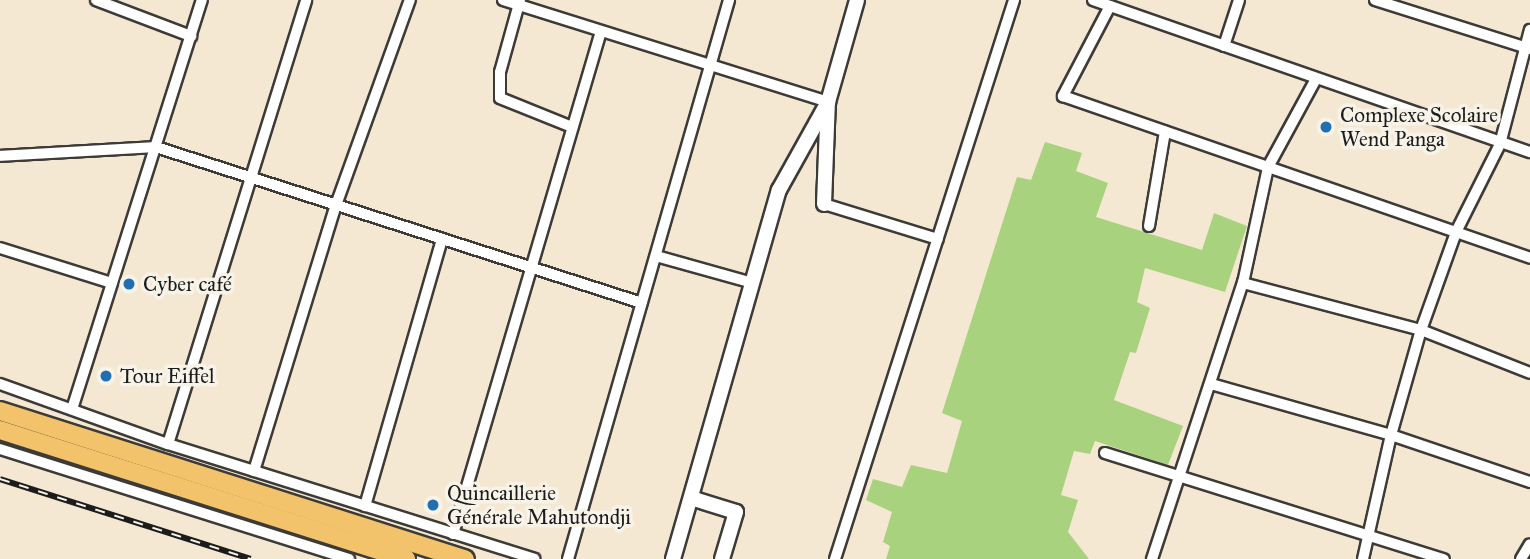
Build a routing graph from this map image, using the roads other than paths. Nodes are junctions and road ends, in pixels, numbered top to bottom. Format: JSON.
{"nodes":[{"id":1,"x":96,"y":0,"type":"edge"},
{"id":2,"x":202,"y":0,"type":"edge"},
{"id":3,"x":306,"y":0,"type":"edge"},
{"id":4,"x":410,"y":0,"type":"edge"},
{"id":5,"x":503,"y":0,"type":"edge"},
{"id":6,"x":729,"y":0,"type":"edge"},
{"id":7,"x":857,"y":0,"type":"edge"},
{"id":8,"x":1014,"y":0,"type":"edge"},
{"id":9,"x":1093,"y":0,"type":"edge"},
{"id":10,"x":1239,"y":0,"type":"edge"},
{"id":11,"x":1375,"y":0,"type":"edge"},
{"id":12,"x":519,"y":2,"type":"edge"},
{"id":13,"x":1110,"y":6,"type":"junction"},
{"id":14,"x":1530,"y":30,"type":"edge"},
{"id":15,"x":601,"y":31,"type":"junction"},
{"id":16,"x":191,"y":36,"type":"junction"},
{"id":17,"x":1224,"y":46,"type":"junction"},
{"id":18,"x":1527,"y":48,"type":"edge"},
{"id":19,"x":710,"y":65,"type":"junction"},
{"id":20,"x":1316,"y":79,"type":"junction"},
{"id":21,"x":828,"y":103,"type":"junction"},
{"id":22,"x":572,"y":127,"type":"junction"},
{"id":23,"x":1166,"y":131,"type":"junction"},
{"id":24,"x":1500,"y":144,"type":"junction"},
{"id":25,"x":156,"y":147,"type":"junction"},
{"id":26,"x":1530,"y":152,"type":"edge"},
{"id":27,"x":0,"y":156,"type":"edge"},
{"id":28,"x":1268,"y":167,"type":"junction"},
{"id":29,"x":251,"y":177,"type":"junction"},
{"id":30,"x":824,"y":204,"type":"joint"},
{"id":31,"x":336,"y":205,"type":"junction"},
{"id":32,"x":1149,"y":226,"type":"dead end"},
{"id":33,"x":1456,"y":232,"type":"junction"},
{"id":34,"x":442,"y":239,"type":"junction"},
{"id":35,"x":939,"y":239,"type":"junction"},
{"id":36,"x":0,"y":248,"type":"edge"},
{"id":37,"x":656,"y":256,"type":"junction"},
{"id":38,"x":1530,"y":258,"type":"edge"},
{"id":39,"x":531,"y":268,"type":"junction"},
{"id":40,"x":753,"y":283,"type":"junction"},
{"id":41,"x":1242,"y":283,"type":"junction"},
{"id":42,"x":112,"y":284,"type":"junction"},
{"id":43,"x":642,"y":303,"type":"junction"},
{"id":44,"x":1421,"y":330,"type":"junction"},
{"id":45,"x":1530,"y":373,"type":"edge"},
{"id":46,"x":0,"y":384,"type":"edge"},
{"id":47,"x":1210,"y":384,"type":"junction"},
{"id":48,"x":73,"y":407,"type":"junction"},
{"id":49,"x":0,"y":411,"type":"edge"},
{"id":50,"x":0,"y":430,"type":"edge"},
{"id":51,"x":1391,"y":435,"type":"junction"},
{"id":52,"x":168,"y":444,"type":"junction"},
{"id":53,"x":0,"y":449,"type":"edge"},
{"id":54,"x":1105,"y":453,"type":"dead end"},
{"id":55,"x":254,"y":471,"type":"junction"},
{"id":56,"x":1180,"y":479,"type":"junction"},
{"id":57,"x":1530,"y":482,"type":"edge"},
{"id":58,"x":691,"y":498,"type":"junction"},
{"id":59,"x":365,"y":506,"type":"junction"},
{"id":60,"x":453,"y":534,"type":"junction"},
{"id":61,"x":1370,"y":536,"type":"junction"},
{"id":62,"x":1530,"y":544,"type":"edge"},
{"id":63,"x":349,"y":559,"type":"edge"},
{"id":64,"x":406,"y":559,"type":"edge"},
{"id":65,"x":465,"y":559,"type":"edge"},
{"id":66,"x":534,"y":559,"type":"edge"},
{"id":67,"x":568,"y":559,"type":"edge"},
{"id":68,"x":673,"y":559,"type":"edge"},
{"id":69,"x":722,"y":559,"type":"edge"},
{"id":70,"x":835,"y":559,"type":"edge"},
{"id":71,"x":1152,"y":559,"type":"edge"},
{"id":72,"x":1363,"y":559,"type":"edge"},
{"id":73,"x":1444,"y":559,"type":"edge"},
{"id":74,"x":1521,"y":559,"type":"edge"}],
"edges":[{"from":1,"to":16,"type":"street"},
{"from":2,"to":16,"type":"street"},
{"from":3,"to":29,"type":"street"},
{"from":4,"to":31,"type":"street"},
{"from":5,"to":12,"type":"street"},
{"from":6,"to":19,"type":"street"},
{"from":7,"to":21,"type":"street"},
{"from":8,"to":35,"type":"street"},
{"from":9,"to":13,"type":"street"},
{"from":10,"to":17,"type":"street"},
{"from":11,"to":18,"type":"street"},
{"from":12,"to":15,"type":"street"},
{"from":12,"to":22,"type":"street"},
{"from":13,"to":17,"type":"street"},
{"from":13,"to":23,"type":"street"},
{"from":14,"to":18,"type":"street"},
{"from":15,"to":19,"type":"street"},
{"from":15,"to":22,"type":"street"},
{"from":16,"to":25,"type":"street"},
{"from":17,"to":20,"type":"street"},
{"from":18,"to":24,"type":"street"},
{"from":19,"to":21,"type":"street"},
{"from":19,"to":37,"type":"street"},
{"from":20,"to":24,"type":"street"},
{"from":20,"to":28,"type":"street"},
{"from":21,"to":30,"type":"street"},
{"from":21,"to":40,"type":"street"},
{"from":22,"to":39,"type":"street"},
{"from":23,"to":28,"type":"street"},
{"from":23,"to":32,"type":"street"},
{"from":24,"to":26,"type":"street"},
{"from":24,"to":33,"type":"street"},
{"from":25,"to":27,"type":"street"},
{"from":25,"to":29,"type":"street"},
{"from":25,"to":42,"type":"street"},
{"from":28,"to":33,"type":"street"},
{"from":28,"to":41,"type":"street"},
{"from":29,"to":31,"type":"street"},
{"from":29,"to":52,"type":"street"},
{"from":30,"to":35,"type":"street"},
{"from":31,"to":34,"type":"street"},
{"from":31,"to":55,"type":"street"},
{"from":33,"to":38,"type":"street"},
{"from":33,"to":44,"type":"street"},
{"from":34,"to":39,"type":"street"},
{"from":34,"to":59,"type":"street"},
{"from":35,"to":70,"type":"street"},
{"from":36,"to":42,"type":"street"},
{"from":37,"to":40,"type":"street"},
{"from":37,"to":43,"type":"street"},
{"from":39,"to":43,"type":"street"},
{"from":39,"to":60,"type":"street"},
{"from":40,"to":58,"type":"street"},
{"from":41,"to":44,"type":"street"},
{"from":41,"to":47,"type":"street"},
{"from":42,"to":48,"type":"street"},
{"from":43,"to":67,"type":"street"},
{"from":44,"to":45,"type":"street"},
{"from":44,"to":51,"type":"street"},
{"from":46,"to":48,"type":"street"},
{"from":47,"to":51,"type":"street"},
{"from":47,"to":56,"type":"street"},
{"from":48,"to":52,"type":"street"},
{"from":49,"to":65,"type":"highway"},
{"from":50,"to":64,"type":"highway"},
{"from":51,"to":57,"type":"street"},
{"from":51,"to":61,"type":"street"},
{"from":52,"to":55,"type":"street"},
{"from":53,"to":63,"type":"street"},
{"from":54,"to":56,"type":"street"},
{"from":55,"to":59,"type":"street"},
{"from":56,"to":61,"type":"street"},
{"from":56,"to":71,"type":"street"},
{"from":58,"to":68,"type":"street"},
{"from":58,"to":69,"type":"street"},
{"from":59,"to":60,"type":"street"},
{"from":60,"to":66,"type":"street"},
{"from":61,"to":72,"type":"street"},
{"from":61,"to":73,"type":"street"},
{"from":62,"to":74,"type":"street"}]}
